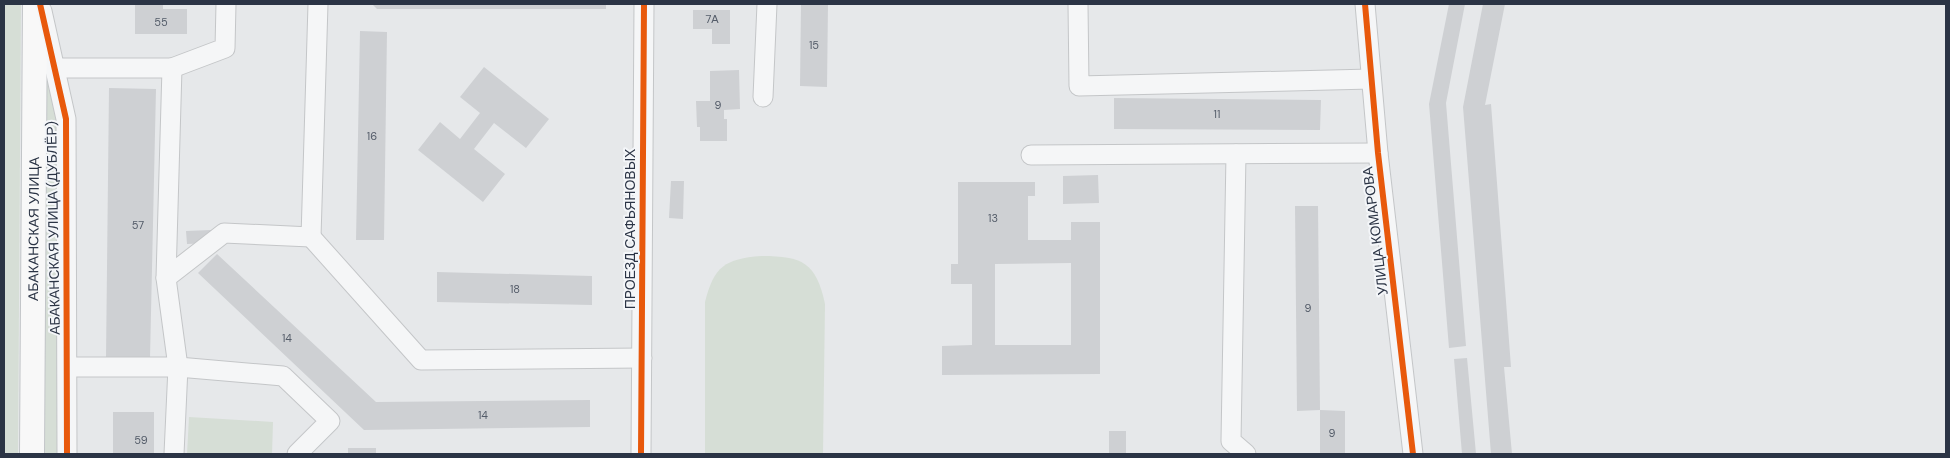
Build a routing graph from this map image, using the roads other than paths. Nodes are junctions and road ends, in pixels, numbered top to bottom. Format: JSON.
{"nodes":[{"id":1,"x":35,"y":4,"type":"edge"},
{"id":2,"x":40,"y":4,"type":"edge"},
{"id":3,"x":226,"y":4,"type":"edge"},
{"id":4,"x":318,"y":4,"type":"edge"},
{"id":5,"x":644,"y":4,"type":"edge"},
{"id":6,"x":767,"y":4,"type":"edge"},
{"id":7,"x":1078,"y":4,"type":"edge"},
{"id":8,"x":1365,"y":4,"type":"edge"},
{"id":9,"x":54,"y":68,"type":"junction"},
{"id":10,"x":172,"y":68,"type":"junction"},
{"id":11,"x":1370,"y":79,"type":"junction"},
{"id":12,"x":763,"y":97,"type":"dead end"},
{"id":13,"x":1378,"y":153,"type":"junction"},
{"id":14,"x":1236,"y":154,"type":"junction"},
{"id":15,"x":1031,"y":155,"type":"dead end"},
{"id":16,"x":311,"y":237,"type":"junction"},
{"id":17,"x":166,"y":278,"type":"junction"},
{"id":18,"x":642,"y":358,"type":"junction"},
{"id":19,"x":68,"y":367,"type":"junction"},
{"id":20,"x":178,"y":367,"type":"junction"},
{"id":21,"x":32,"y":454,"type":"edge"},
{"id":22,"x":67,"y":454,"type":"edge"},
{"id":23,"x":174,"y":454,"type":"edge"},
{"id":24,"x":297,"y":454,"type":"edge"},
{"id":25,"x":641,"y":454,"type":"edge"},
{"id":26,"x":1246,"y":454,"type":"edge"},
{"id":27,"x":1413,"y":454,"type":"edge"}],
"edges":[{"from":1,"to":21,"type":"main road","name":"АБАКАНСКАЯ УЛИЦА"},
{"from":2,"to":9,"type":"street","name":"АБАКАНСКАЯ УЛИЦА (ДУБЛЁР)"},
{"from":3,"to":10,"type":"street"},
{"from":4,"to":16,"type":"street"},
{"from":5,"to":18,"type":"street","name":"ПРОЕЗД САФЬЯНОВЫХ"},
{"from":6,"to":12,"type":"street"},
{"from":7,"to":11,"type":"street"},
{"from":8,"to":11,"type":"street","name":"УЛИЦА КОМАРОВА"},
{"from":9,"to":10,"type":"street"},
{"from":9,"to":19,"type":"street","name":"АБАКАНСКАЯ УЛИЦА (ДУБЛЁР)"},
{"from":10,"to":17,"type":"street"},
{"from":11,"to":13,"type":"street","name":"УЛИЦА КОМАРОВА"},
{"from":13,"to":14,"type":"street"},
{"from":13,"to":27,"type":"street","name":"УЛИЦА КОМАРОВА"},
{"from":14,"to":15,"type":"street"},
{"from":14,"to":26,"type":"street"},
{"from":16,"to":17,"type":"street"},
{"from":16,"to":18,"type":"street"},
{"from":17,"to":20,"type":"street"},
{"from":18,"to":25,"type":"street","name":"ПРОЕЗД САФЬЯНОВЫХ"},
{"from":19,"to":20,"type":"street"},
{"from":19,"to":22,"type":"street","name":"АБАКАНСКАЯ УЛИЦА (ДУБЛЁР)"},
{"from":20,"to":23,"type":"street"},
{"from":20,"to":24,"type":"street"}]}
